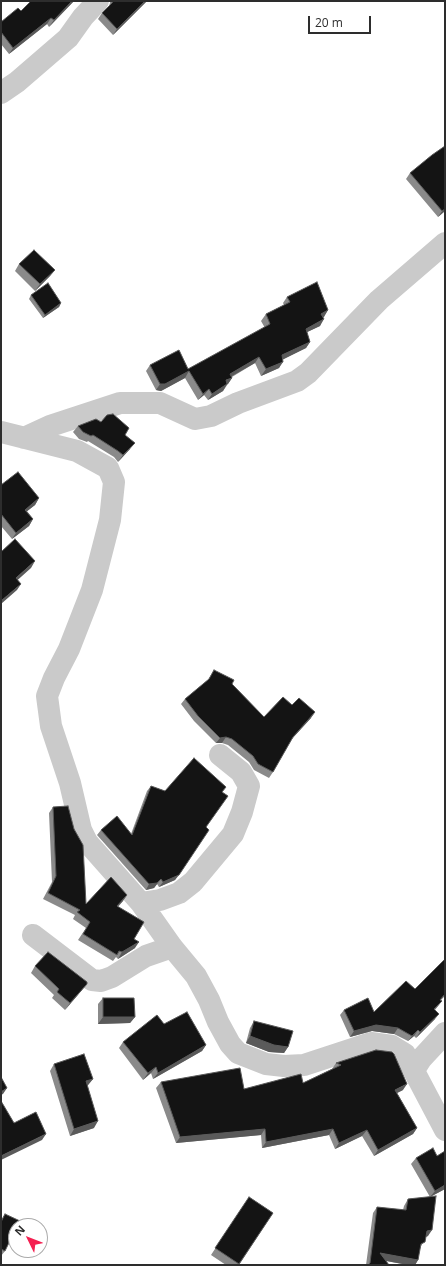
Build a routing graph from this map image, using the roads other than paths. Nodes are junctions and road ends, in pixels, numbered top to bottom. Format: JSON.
{"nodes":[{"id":1,"x":98,"y":1,"type":"edge"},
{"id":2,"x":1,"y":92,"type":"edge"},
{"id":3,"x":445,"y":243,"type":"edge"},
{"id":4,"x":1,"y":432,"type":"edge"},
{"id":5,"x":24,"y":438,"type":"junction"},
{"id":6,"x":220,"y":755,"type":"dead end"},
{"id":7,"x":141,"y":903,"type":"junction"},
{"id":8,"x":33,"y":935,"type":"dead end"},
{"id":9,"x":172,"y":947,"type":"junction"},
{"id":10,"x":445,"y":1033,"type":"edge"},
{"id":11,"x":414,"y":1070,"type":"junction"},
{"id":12,"x":445,"y":1130,"type":"edge"}],
"edges":[{"from":1,"to":2,"type":"street"},
{"from":3,"to":5,"type":"street"},
{"from":4,"to":5,"type":"street"},
{"from":5,"to":7,"type":"street"},
{"from":6,"to":7,"type":"street"},
{"from":7,"to":9,"type":"street"},
{"from":8,"to":9,"type":"street"},
{"from":9,"to":11,"type":"street"},
{"from":10,"to":11,"type":"street"},
{"from":11,"to":12,"type":"street"}]}
